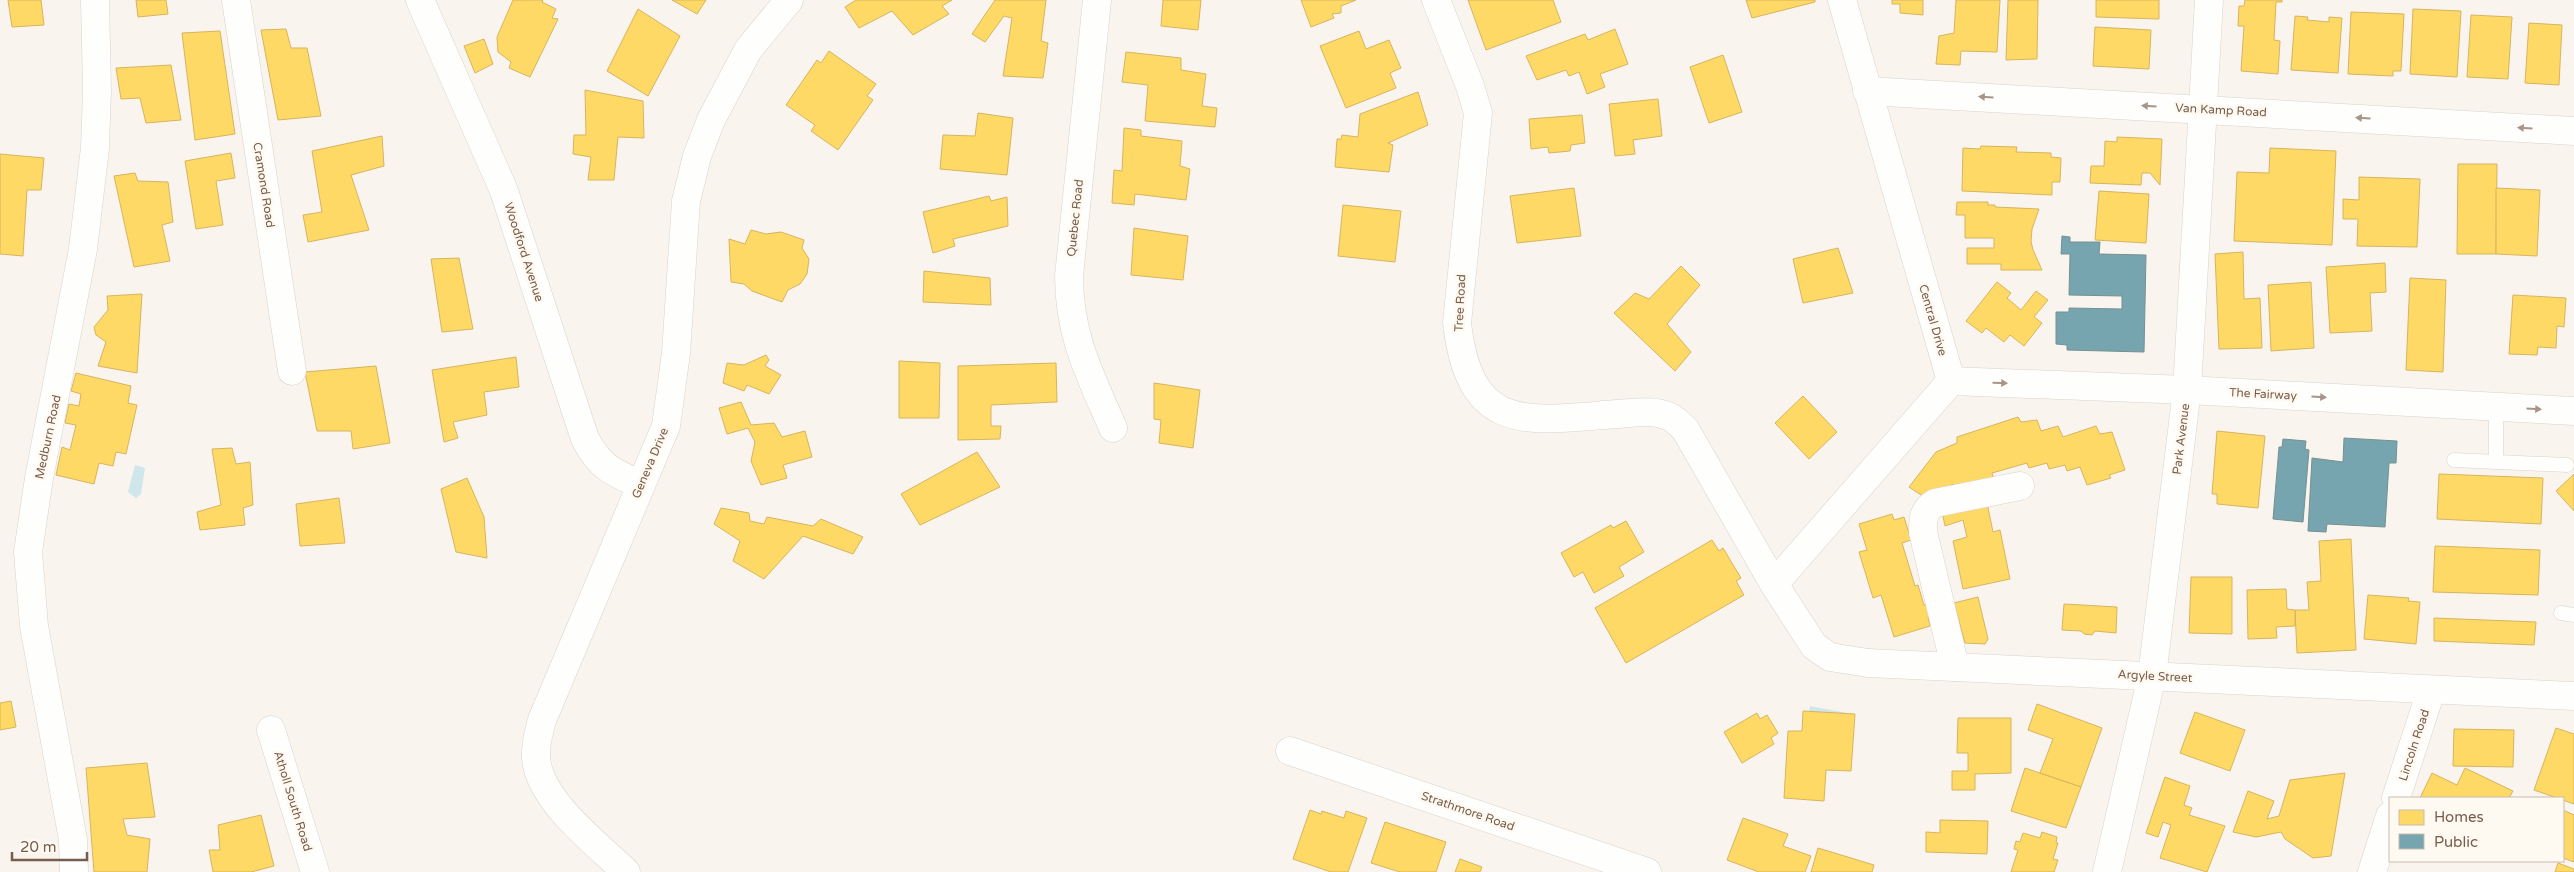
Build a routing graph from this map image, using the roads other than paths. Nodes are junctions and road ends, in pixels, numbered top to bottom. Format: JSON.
{"nodes":[{"id":1,"x":95,"y":0,"type":"edge"},
{"id":2,"x":236,"y":0,"type":"edge"},
{"id":3,"x":420,"y":0,"type":"edge"},
{"id":4,"x":789,"y":0,"type":"edge"},
{"id":5,"x":1097,"y":0,"type":"edge"},
{"id":6,"x":1436,"y":0,"type":"edge"},
{"id":7,"x":1842,"y":0,"type":"edge"},
{"id":8,"x":2209,"y":0,"type":"edge"},
{"id":9,"x":1867,"y":91,"type":"junction"},
{"id":10,"x":2204,"y":109,"type":"junction"},
{"id":11,"x":2574,"y":131,"type":"edge"},
{"id":12,"x":292,"y":371,"type":"dead end"},
{"id":13,"x":1951,"y":381,"type":"junction"},
{"id":14,"x":2187,"y":390,"type":"junction"},
{"id":15,"x":2496,"y":407,"type":"junction"},
{"id":16,"x":2574,"y":411,"type":"edge"},
{"id":17,"x":1113,"y":428,"type":"dead end"},
{"id":18,"x":2454,"y":460,"type":"dead end"},
{"id":19,"x":2496,"y":462,"type":"junction"},
{"id":20,"x":2567,"y":465,"type":"dead end"},
{"id":21,"x":641,"y":485,"type":"junction"},
{"id":22,"x":2020,"y":486,"type":"dead end"},
{"id":23,"x":1774,"y":584,"type":"junction"},
{"id":24,"x":1955,"y":667,"type":"junction"},
{"id":25,"x":2152,"y":676,"type":"junction"},
{"id":26,"x":2431,"y":691,"type":"junction"},
{"id":27,"x":2574,"y":696,"type":"edge"},
{"id":28,"x":271,"y":730,"type":"dead end"},
{"id":29,"x":1290,"y":751,"type":"dead end"},
{"id":30,"x":2396,"y":797,"type":"edge"},
{"id":31,"x":2389,"y":819,"type":"edge"},
{"id":32,"x":74,"y":872,"type":"edge"},
{"id":33,"x":315,"y":872,"type":"edge"},
{"id":34,"x":626,"y":872,"type":"edge"},
{"id":35,"x":1647,"y":872,"type":"edge"},
{"id":36,"x":2107,"y":872,"type":"edge"},
{"id":37,"x":2372,"y":872,"type":"edge"}],
"edges":[{"from":1,"to":32,"type":"street","name":"Medburn Road"},
{"from":2,"to":12,"type":"street","name":"Cramond Road"},
{"from":3,"to":21,"type":"street","name":"Woodford Avenue"},
{"from":4,"to":21,"type":"street","name":"Geneva Drive"},
{"from":5,"to":17,"type":"street","name":"Quebec Road"},
{"from":6,"to":23,"type":"street","name":"Tree Road"},
{"from":7,"to":9,"type":"street","name":"Central Drive"},
{"from":8,"to":10,"type":"street","name":"Park Avenue"},
{"from":10,"to":9,"type":"street","name":"Van Kamp Road","one_way":true},
{"from":9,"to":13,"type":"street","name":"Central Drive"},
{"from":11,"to":10,"type":"street","name":"Van Kamp Road","one_way":true},
{"from":10,"to":14,"type":"street","name":"Park Avenue"},
{"from":13,"to":14,"type":"street","name":"The Fairway","one_way":true},
{"from":13,"to":23,"type":"street"},
{"from":14,"to":15,"type":"street","name":"The Fairway","one_way":true},
{"from":14,"to":25,"type":"street","name":"Park Avenue"},
{"from":15,"to":16,"type":"street","name":"The Fairway","one_way":true},
{"from":15,"to":19,"type":"lane"},
{"from":18,"to":19,"type":"lane"},
{"from":19,"to":20,"type":"lane"},
{"from":21,"to":34,"type":"street","name":"Geneva Drive"},
{"from":22,"to":24,"type":"street"},
{"from":23,"to":24,"type":"street","name":"Argyle Street"},
{"from":24,"to":25,"type":"street","name":"Argyle Street"},
{"from":25,"to":26,"type":"street","name":"Argyle Street"},
{"from":25,"to":36,"type":"street","name":"Park Avenue"},
{"from":26,"to":27,"type":"street","name":"Argyle Street"},
{"from":26,"to":30,"type":"street","name":"Lincoln Road"},
{"from":28,"to":33,"type":"street","name":"Atholl South Road"},
{"from":29,"to":35,"type":"street","name":"Strathmore Road"},
{"from":31,"to":37,"type":"street"}]}
